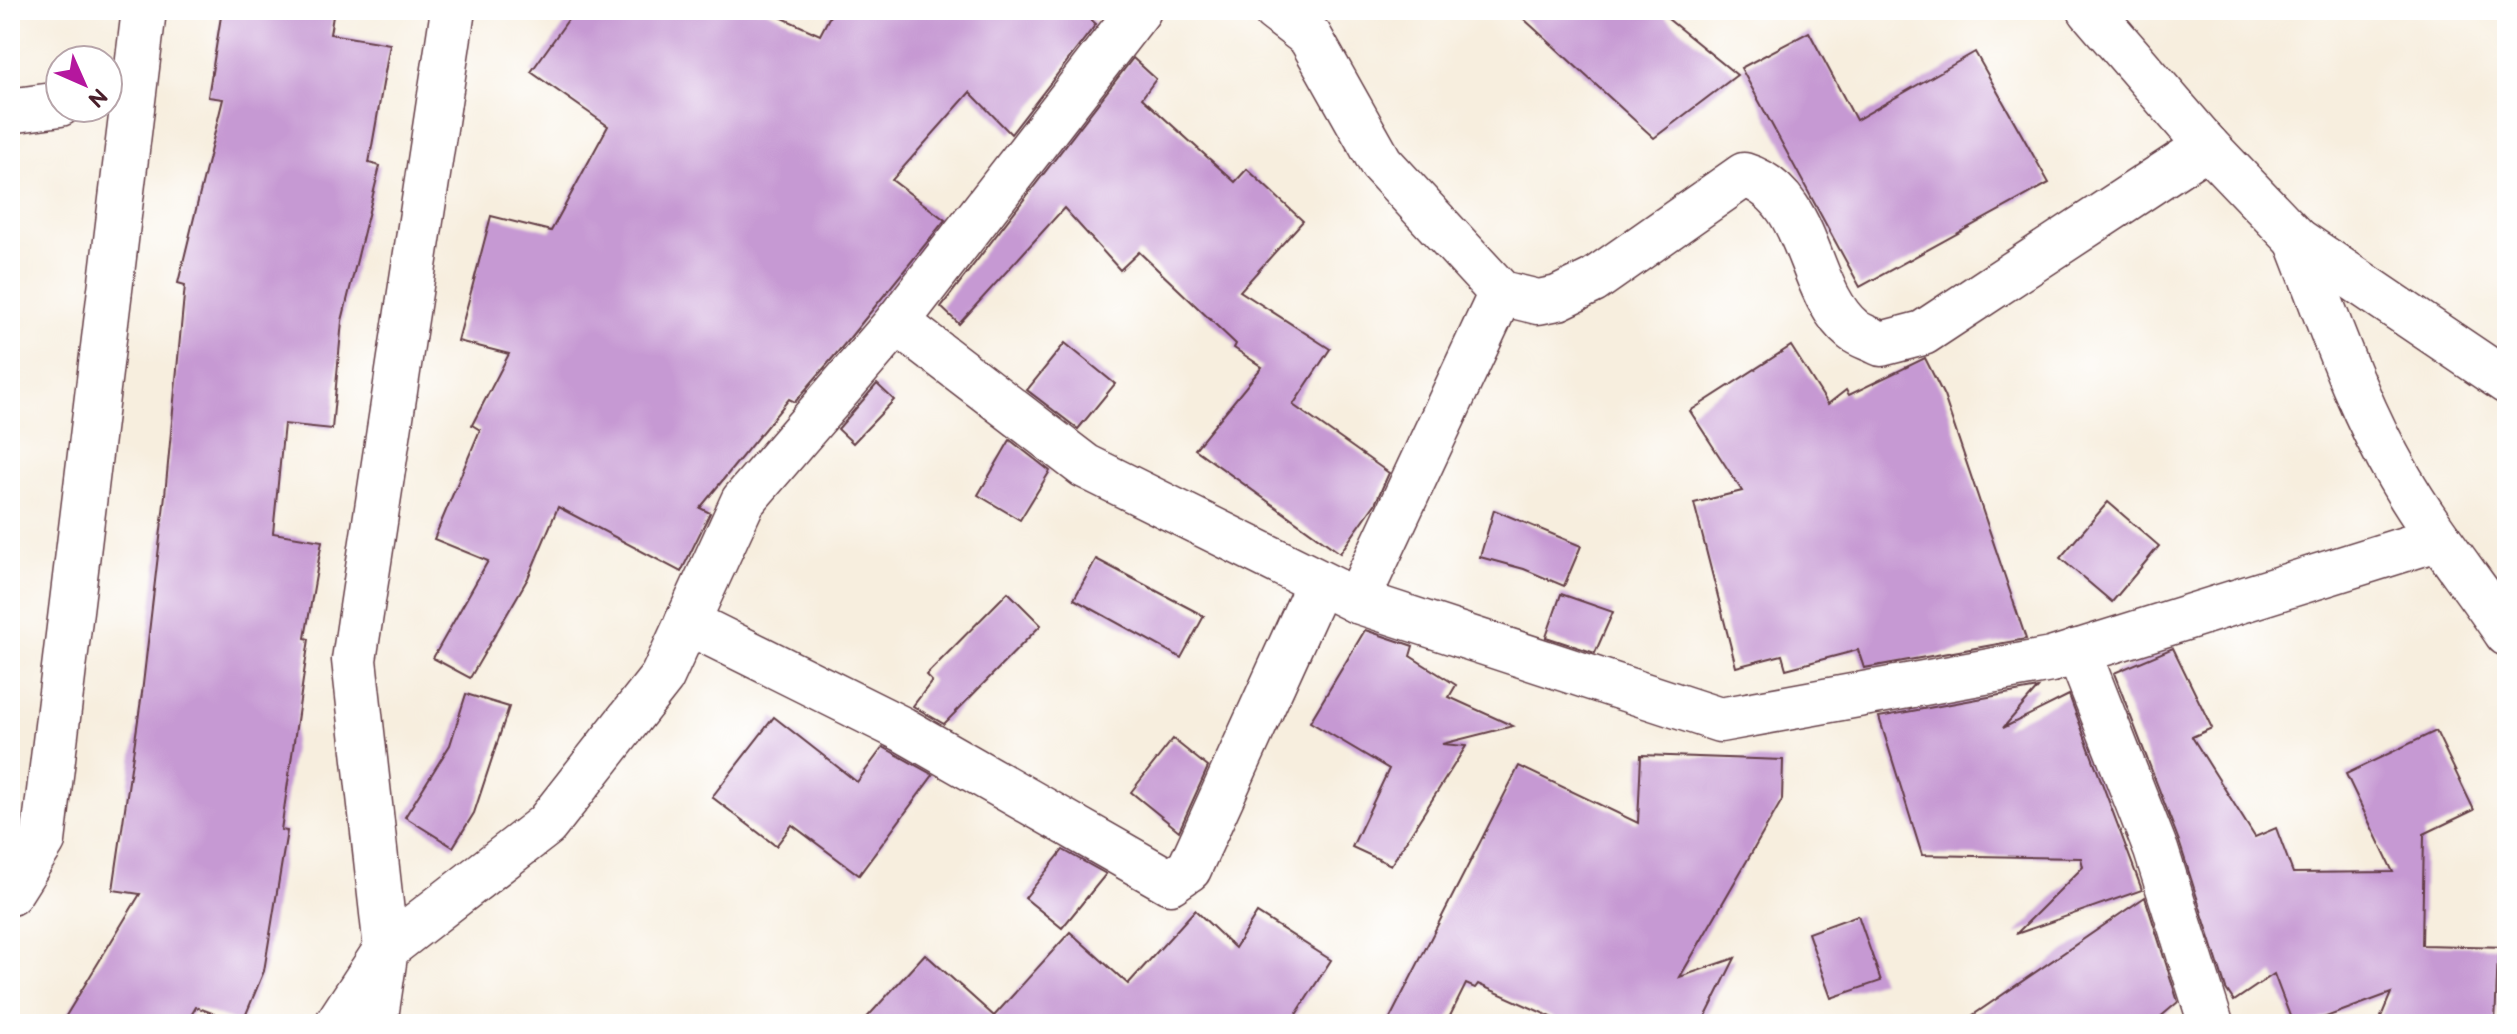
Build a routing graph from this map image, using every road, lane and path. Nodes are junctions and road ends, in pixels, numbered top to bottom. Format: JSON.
{"nodes":[{"id":1,"x":144,"y":10,"type":"edge"},
{"id":2,"x":453,"y":10,"type":"edge"},
{"id":3,"x":1139,"y":10,"type":"edge"},
{"id":4,"x":1275,"y":10,"type":"edge"},
{"id":5,"x":2090,"y":10,"type":"edge"},
{"id":6,"x":124,"y":84,"type":"edge"},
{"id":7,"x":44,"y":106,"type":"edge"},
{"id":8,"x":10,"y":111,"type":"edge"},
{"id":9,"x":118,"y":124,"type":"edge"},
{"id":10,"x":2207,"y":146,"type":"junction"},
{"id":11,"x":2297,"y":240,"type":"junction"},
{"id":12,"x":1501,"y":293,"type":"junction"},
{"id":13,"x":897,"y":322,"type":"junction"},
{"id":14,"x":2507,"y":382,"type":"edge"},
{"id":15,"x":2437,"y":539,"type":"junction"},
{"id":16,"x":1338,"y":592,"type":"junction"},
{"id":17,"x":687,"y":622,"type":"junction"},
{"id":18,"x":2507,"y":634,"type":"edge"},
{"id":19,"x":2078,"y":651,"type":"junction"},
{"id":20,"x":10,"y":893,"type":"edge"},
{"id":21,"x":386,"y":949,"type":"junction"},
{"id":22,"x":337,"y":1024,"type":"edge"},
{"id":23,"x":375,"y":1024,"type":"edge"},
{"id":24,"x":2211,"y":1024,"type":"edge"}],
"edges":[{"from":1,"to":6,"type":"street"},
{"from":2,"to":21,"type":"street"},
{"from":3,"to":13,"type":"street"},
{"from":4,"to":12,"type":"street"},
{"from":5,"to":10,"type":"street"},
{"from":7,"to":8,"type":"street"},
{"from":9,"to":20,"type":"street"},
{"from":10,"to":11,"type":"street"},
{"from":10,"to":12,"type":"street"},
{"from":11,"to":14,"type":"street"},
{"from":11,"to":15,"type":"street"},
{"from":12,"to":16,"type":"street"},
{"from":13,"to":16,"type":"street"},
{"from":13,"to":17,"type":"street"},
{"from":15,"to":18,"type":"street"},
{"from":15,"to":19,"type":"street"},
{"from":16,"to":17,"type":"street"},
{"from":16,"to":19,"type":"street"},
{"from":17,"to":21,"type":"street"},
{"from":19,"to":24,"type":"street"},
{"from":21,"to":22,"type":"street"},
{"from":21,"to":23,"type":"street"}]}
